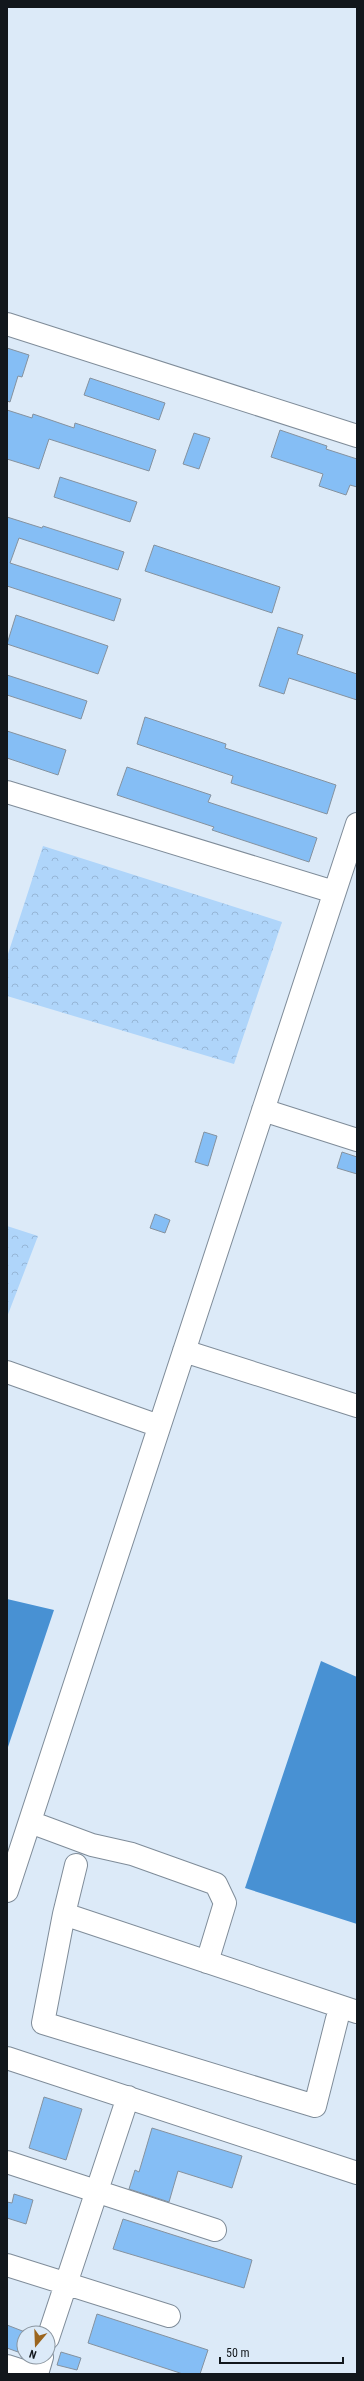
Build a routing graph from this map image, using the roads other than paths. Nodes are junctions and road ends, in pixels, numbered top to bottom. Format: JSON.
{"nodes":[{"id":1,"x":7,"y":324,"type":"edge"},
{"id":2,"x":357,"y":436,"type":"edge"},
{"id":3,"x":7,"y":792,"type":"edge"},
{"id":4,"x":357,"y":824,"type":"edge"},
{"id":5,"x":334,"y":892,"type":"junction"},
{"id":6,"x":263,"y":1110,"type":"junction"},
{"id":7,"x":357,"y":1140,"type":"edge"},
{"id":8,"x":184,"y":1351,"type":"junction"},
{"id":9,"x":7,"y":1372,"type":"edge"},
{"id":10,"x":357,"y":1406,"type":"edge"},
{"id":11,"x":159,"y":1426,"type":"junction"},
{"id":12,"x":30,"y":1822,"type":"junction"},
{"id":13,"x":76,"y":1865,"type":"dead end"},
{"id":14,"x":7,"y":1891,"type":"edge"},
{"id":15,"x":64,"y":1914,"type":"junction"},
{"id":16,"x":207,"y":1962,"type":"junction"},
{"id":17,"x":357,"y":2012,"type":"edge"},
{"id":18,"x":337,"y":2019,"type":"dead end"},
{"id":19,"x":7,"y":2058,"type":"edge"},
{"id":20,"x":128,"y":2097,"type":"junction"},
{"id":21,"x":7,"y":2162,"type":"edge"},
{"id":22,"x":357,"y":2173,"type":"edge"},
{"id":23,"x":95,"y":2191,"type":"junction"},
{"id":24,"x":215,"y":2230,"type":"dead end"},
{"id":25,"x":7,"y":2265,"type":"edge"},
{"id":26,"x":65,"y":2283,"type":"junction"},
{"id":27,"x":169,"y":2316,"type":"dead end"},
{"id":28,"x":52,"y":2325,"type":"edge"},
{"id":29,"x":7,"y":2366,"type":"edge"},
{"id":30,"x":32,"y":2374,"type":"edge"}],
"edges":[{"from":1,"to":2,"type":"street"},
{"from":3,"to":5,"type":"street"},
{"from":4,"to":5,"type":"street"},
{"from":5,"to":6,"type":"street"},
{"from":6,"to":7,"type":"street"},
{"from":6,"to":8,"type":"street"},
{"from":8,"to":10,"type":"street"},
{"from":8,"to":11,"type":"street"},
{"from":9,"to":11,"type":"street"},
{"from":11,"to":12,"type":"street"},
{"from":12,"to":14,"type":"street"},
{"from":12,"to":16,"type":"street"},
{"from":13,"to":15,"type":"street"},
{"from":15,"to":16,"type":"street"},
{"from":15,"to":18,"type":"street"},
{"from":16,"to":17,"type":"street"},
{"from":19,"to":20,"type":"street"},
{"from":20,"to":22,"type":"street"},
{"from":20,"to":23,"type":"street"},
{"from":21,"to":23,"type":"street"},
{"from":23,"to":24,"type":"street"},
{"from":23,"to":26,"type":"street"},
{"from":25,"to":26,"type":"street"},
{"from":26,"to":27,"type":"street"},
{"from":26,"to":28,"type":"street"},
{"from":29,"to":30,"type":"street"}]}
